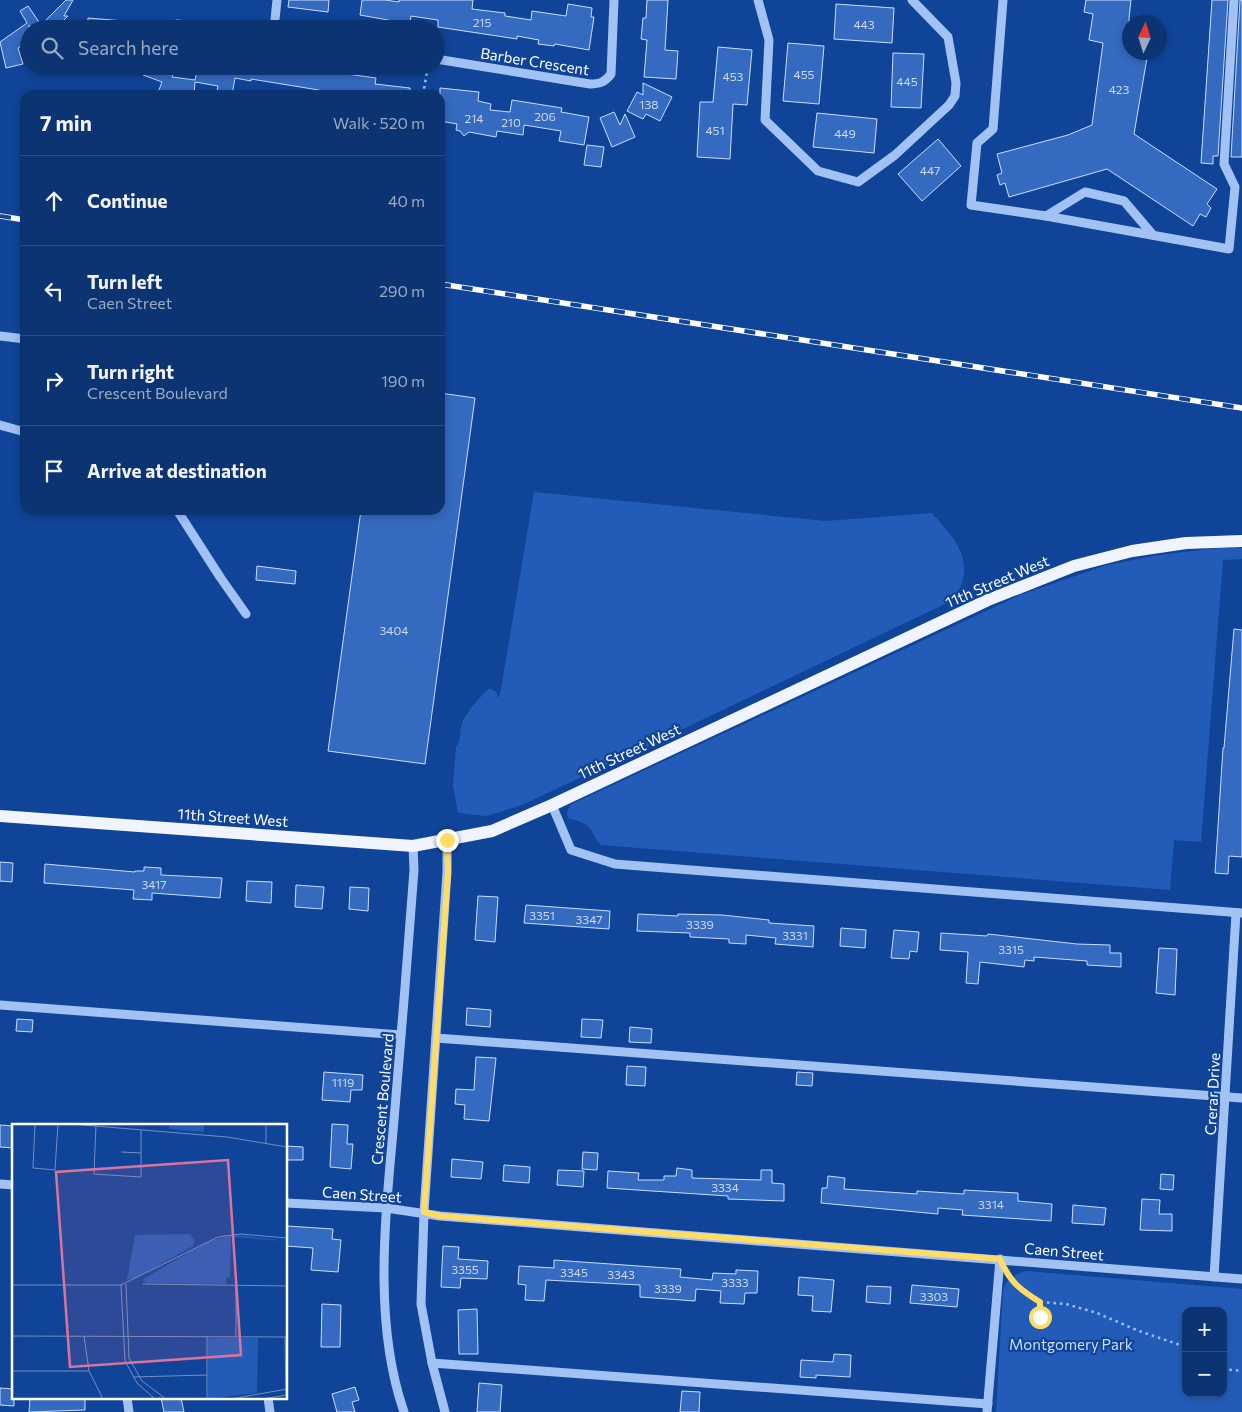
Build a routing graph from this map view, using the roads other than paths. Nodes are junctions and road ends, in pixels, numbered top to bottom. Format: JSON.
{"nodes":[{"id":1,"x":277,"y":0,"type":"edge"},
{"id":2,"x":614,"y":0,"type":"edge"},
{"id":3,"x":758,"y":0,"type":"edge"},
{"id":4,"x":912,"y":0,"type":"edge"},
{"id":5,"x":1003,"y":0,"type":"edge"},
{"id":6,"x":1234,"y":0,"type":"edge"},
{"id":7,"x":275,"y":20,"type":"edge"},
{"id":8,"x":445,"y":60,"type":"edge"},
{"id":9,"x":1046,"y":216,"type":"junction"},
{"id":10,"x":1153,"y":235,"type":"junction"},
{"id":11,"x":0,"y":336,"type":"edge"},
{"id":12,"x":20,"y":338,"type":"edge"},
{"id":13,"x":0,"y":425,"type":"edge"},
{"id":14,"x":20,"y":431,"type":"edge"},
{"id":15,"x":180,"y":515,"type":"edge"},
{"id":16,"x":1242,"y":541,"type":"edge"},
{"id":17,"x":246,"y":614,"type":"dead end"},
{"id":18,"x":552,"y":805,"type":"junction"},
{"id":19,"x":0,"y":816,"type":"edge"},
{"id":20,"x":447,"y":840,"type":"junction"},
{"id":21,"x":413,"y":846,"type":"junction"},
{"id":22,"x":1239,"y":913,"type":"edge"},
{"id":23,"x":0,"y":1006,"type":"edge"},
{"id":24,"x":401,"y":1035,"type":"junction"},
{"id":25,"x":436,"y":1038,"type":"junction"},
{"id":26,"x":1226,"y":1096,"type":"junction"},
{"id":27,"x":1242,"y":1098,"type":"edge"},
{"id":28,"x":288,"y":1203,"type":"edge"},
{"id":29,"x":386,"y":1208,"type":"junction"},
{"id":30,"x":424,"y":1212,"type":"junction"},
{"id":31,"x":1000,"y":1259,"type":"junction"},
{"id":32,"x":1214,"y":1277,"type":"junction"},
{"id":33,"x":1242,"y":1279,"type":"edge"},
{"id":34,"x":432,"y":1363,"type":"junction"},
{"id":35,"x":987,"y":1408,"type":"edge"},
{"id":36,"x":404,"y":1412,"type":"edge"},
{"id":37,"x":445,"y":1412,"type":"edge"}],
"edges":[{"from":1,"to":7,"type":"street"},
{"from":2,"to":8,"type":"street","name":"Barber Crescent"},
{"from":3,"to":4,"type":"street"},
{"from":5,"to":9,"type":"street"},
{"from":6,"to":10,"type":"street"},
{"from":9,"to":10,"type":"street"},
{"from":9,"to":10,"type":"street"},
{"from":11,"to":12,"type":"street"},
{"from":13,"to":14,"type":"street"},
{"from":15,"to":17,"type":"street"},
{"from":16,"to":18,"type":"main road","name":"11th Street West"},
{"from":18,"to":20,"type":"main road","name":"11th Street West"},
{"from":18,"to":22,"type":"street"},
{"from":19,"to":21,"type":"main road","name":"11th Street West"},
{"from":20,"to":21,"type":"main road","name":"11th Street West"},
{"from":20,"to":25,"type":"street"},
{"from":21,"to":24,"type":"street","name":"Crescent Boulevard"},
{"from":22,"to":26,"type":"street","name":"Crerar Drive"},
{"from":23,"to":24,"type":"street"},
{"from":24,"to":29,"type":"street","name":"Crescent Boulevard"},
{"from":25,"to":26,"type":"street"},
{"from":25,"to":30,"type":"street"},
{"from":26,"to":27,"type":"street"},
{"from":26,"to":32,"type":"street","name":"Crerar Drive"},
{"from":28,"to":29,"type":"street","name":"Caen Street"},
{"from":29,"to":30,"type":"street","name":"Caen Street"},
{"from":29,"to":36,"type":"street","name":"Crescent Boulevard"},
{"from":30,"to":31,"type":"street","name":"Caen Street"},
{"from":30,"to":34,"type":"street"},
{"from":31,"to":32,"type":"street","name":"Caen Street"},
{"from":31,"to":35,"type":"street"},
{"from":32,"to":33,"type":"street","name":"Caen Street"},
{"from":34,"to":35,"type":"street"},
{"from":34,"to":37,"type":"street"}]}
